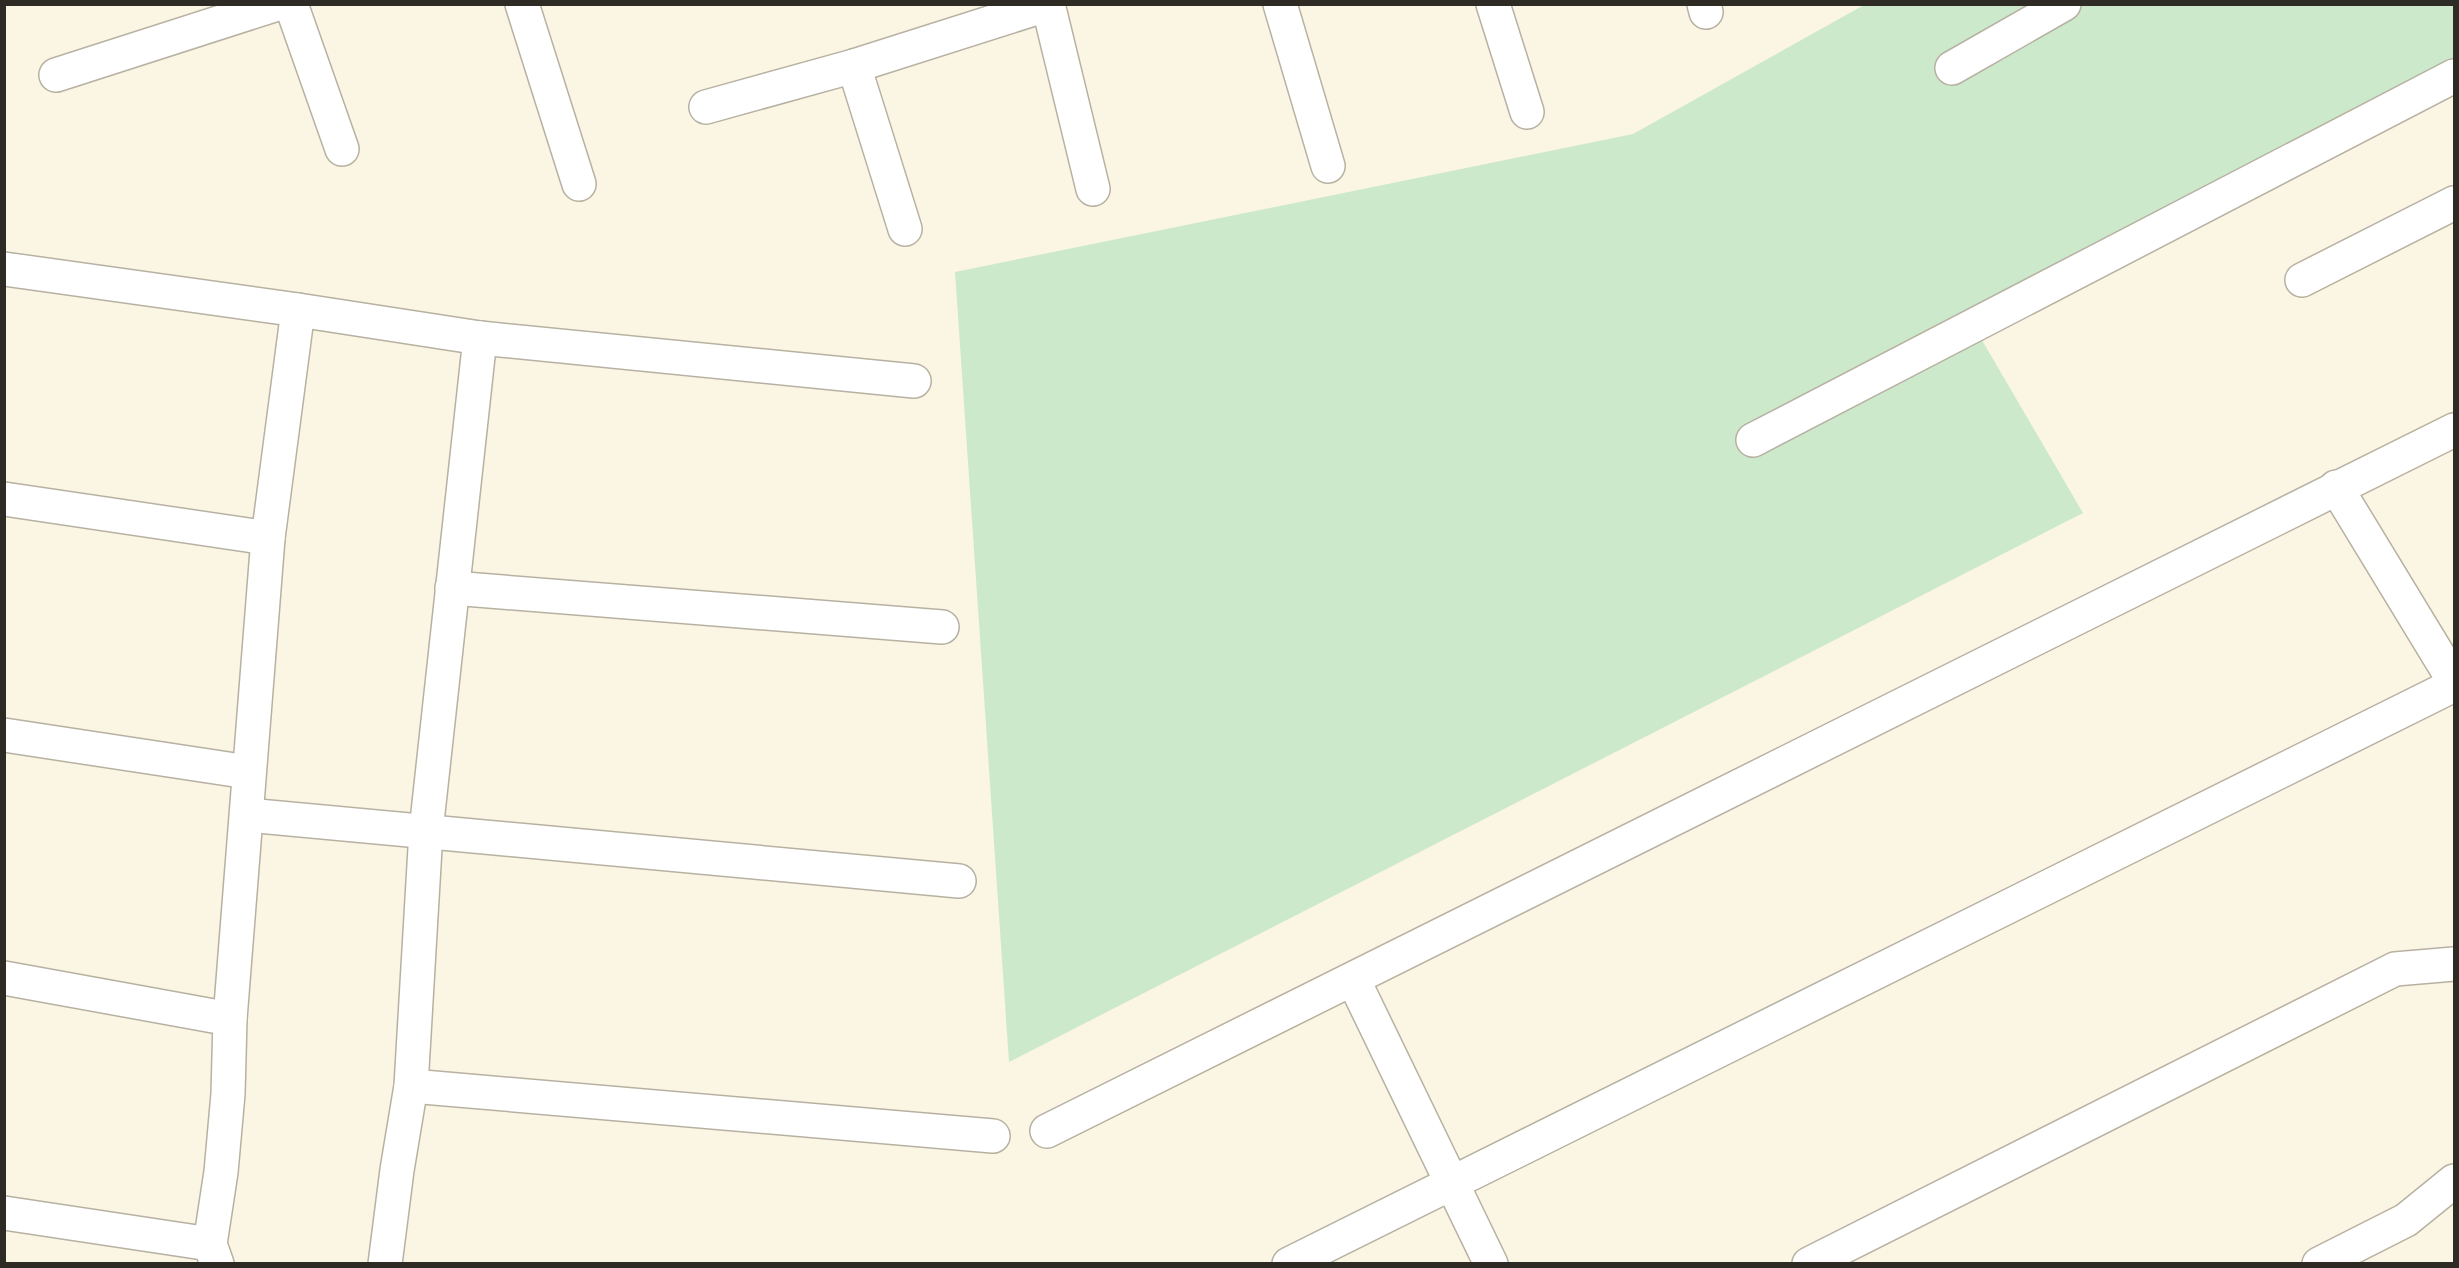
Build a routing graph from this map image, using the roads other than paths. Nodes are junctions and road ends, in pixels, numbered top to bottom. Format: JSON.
{"nodes":[{"id":1,"x":277,"y":4,"type":"edge"},
{"id":2,"x":291,"y":4,"type":"edge"},
{"id":3,"x":522,"y":4,"type":"edge"},
{"id":4,"x":1280,"y":4,"type":"edge"},
{"id":5,"x":1493,"y":4,"type":"edge"},
{"id":6,"x":2064,"y":4,"type":"edge"},
{"id":7,"x":1049,"y":5,"type":"edge"},
{"id":8,"x":854,"y":66,"type":"junction"},
{"id":9,"x":1952,"y":68,"type":"dead end"},
{"id":10,"x":56,"y":75,"type":"dead end"},
{"id":11,"x":2454,"y":76,"type":"edge"},
{"id":12,"x":706,"y":107,"type":"dead end"},
{"id":13,"x":1527,"y":112,"type":"dead end"},
{"id":14,"x":342,"y":148,"type":"dead end"},
{"id":15,"x":1328,"y":166,"type":"dead end"},
{"id":16,"x":579,"y":183,"type":"dead end"},
{"id":17,"x":1093,"y":189,"type":"dead end"},
{"id":18,"x":2454,"y":203,"type":"edge"},
{"id":19,"x":905,"y":229,"type":"dead end"},
{"id":20,"x":4,"y":269,"type":"edge"},
{"id":21,"x":2302,"y":280,"type":"dead end"},
{"id":22,"x":298,"y":310,"type":"junction"},
{"id":23,"x":480,"y":338,"type":"junction"},
{"id":24,"x":914,"y":381,"type":"dead end"},
{"id":25,"x":2454,"y":429,"type":"edge"},
{"id":26,"x":1753,"y":440,"type":"dead end"},
{"id":27,"x":2336,"y":487,"type":"junction"},
{"id":28,"x":4,"y":499,"type":"edge"},
{"id":29,"x":268,"y":538,"type":"junction"},
{"id":30,"x":452,"y":588,"type":"junction"},
{"id":31,"x":942,"y":627,"type":"dead end"},
{"id":32,"x":2454,"y":683,"type":"edge"},
{"id":33,"x":4,"y":735,"type":"edge"},
{"id":34,"x":249,"y":772,"type":"junction"},
{"id":35,"x":247,"y":815,"type":"junction"},
{"id":36,"x":426,"y":831,"type":"junction"},
{"id":37,"x":959,"y":881,"type":"dead end"},
{"id":38,"x":2454,"y":964,"type":"edge"},
{"id":39,"x":4,"y":978,"type":"edge"},
{"id":40,"x":1353,"y":979,"type":"junction"},
{"id":41,"x":230,"y":1019,"type":"junction"},
{"id":42,"x":411,"y":1086,"type":"junction"},
{"id":43,"x":1047,"y":1131,"type":"dead end"},
{"id":44,"x":993,"y":1136,"type":"dead end"},
{"id":45,"x":2454,"y":1181,"type":"edge"},
{"id":46,"x":1452,"y":1182,"type":"junction"},
{"id":47,"x":4,"y":1213,"type":"edge"},
{"id":48,"x":213,"y":1254,"type":"edge"},
{"id":49,"x":385,"y":1263,"type":"edge"},
{"id":50,"x":1289,"y":1263,"type":"edge"},
{"id":51,"x":1491,"y":1263,"type":"edge"},
{"id":52,"x":1809,"y":1263,"type":"edge"},
{"id":53,"x":2319,"y":1263,"type":"edge"}],
"edges":[{"from":1,"to":10,"type":"street"},
{"from":2,"to":14,"type":"street"},
{"from":3,"to":16,"type":"street"},
{"from":4,"to":15,"type":"street"},
{"from":5,"to":13,"type":"street"},
{"from":6,"to":9,"type":"street"},
{"from":7,"to":8,"type":"street"},
{"from":7,"to":17,"type":"street"},
{"from":8,"to":12,"type":"street"},
{"from":8,"to":19,"type":"street"},
{"from":11,"to":26,"type":"street"},
{"from":18,"to":21,"type":"street"},
{"from":20,"to":22,"type":"street"},
{"from":22,"to":23,"type":"street"},
{"from":22,"to":29,"type":"street"},
{"from":23,"to":24,"type":"street"},
{"from":23,"to":30,"type":"street"},
{"from":25,"to":27,"type":"street"},
{"from":27,"to":32,"type":"street"},
{"from":27,"to":40,"type":"street"},
{"from":28,"to":29,"type":"street"},
{"from":29,"to":34,"type":"street"},
{"from":30,"to":31,"type":"street"},
{"from":30,"to":36,"type":"street"},
{"from":32,"to":46,"type":"street"},
{"from":33,"to":34,"type":"street"},
{"from":34,"to":35,"type":"street"},
{"from":35,"to":36,"type":"street"},
{"from":35,"to":41,"type":"street"},
{"from":36,"to":37,"type":"street"},
{"from":36,"to":42,"type":"street"},
{"from":38,"to":52,"type":"street"},
{"from":39,"to":41,"type":"street"},
{"from":40,"to":43,"type":"street"},
{"from":40,"to":46,"type":"street"},
{"from":41,"to":48,"type":"street"},
{"from":42,"to":44,"type":"street"},
{"from":42,"to":49,"type":"street"},
{"from":45,"to":53,"type":"street"},
{"from":46,"to":50,"type":"street"},
{"from":46,"to":51,"type":"street"},
{"from":47,"to":48,"type":"street"}]}
